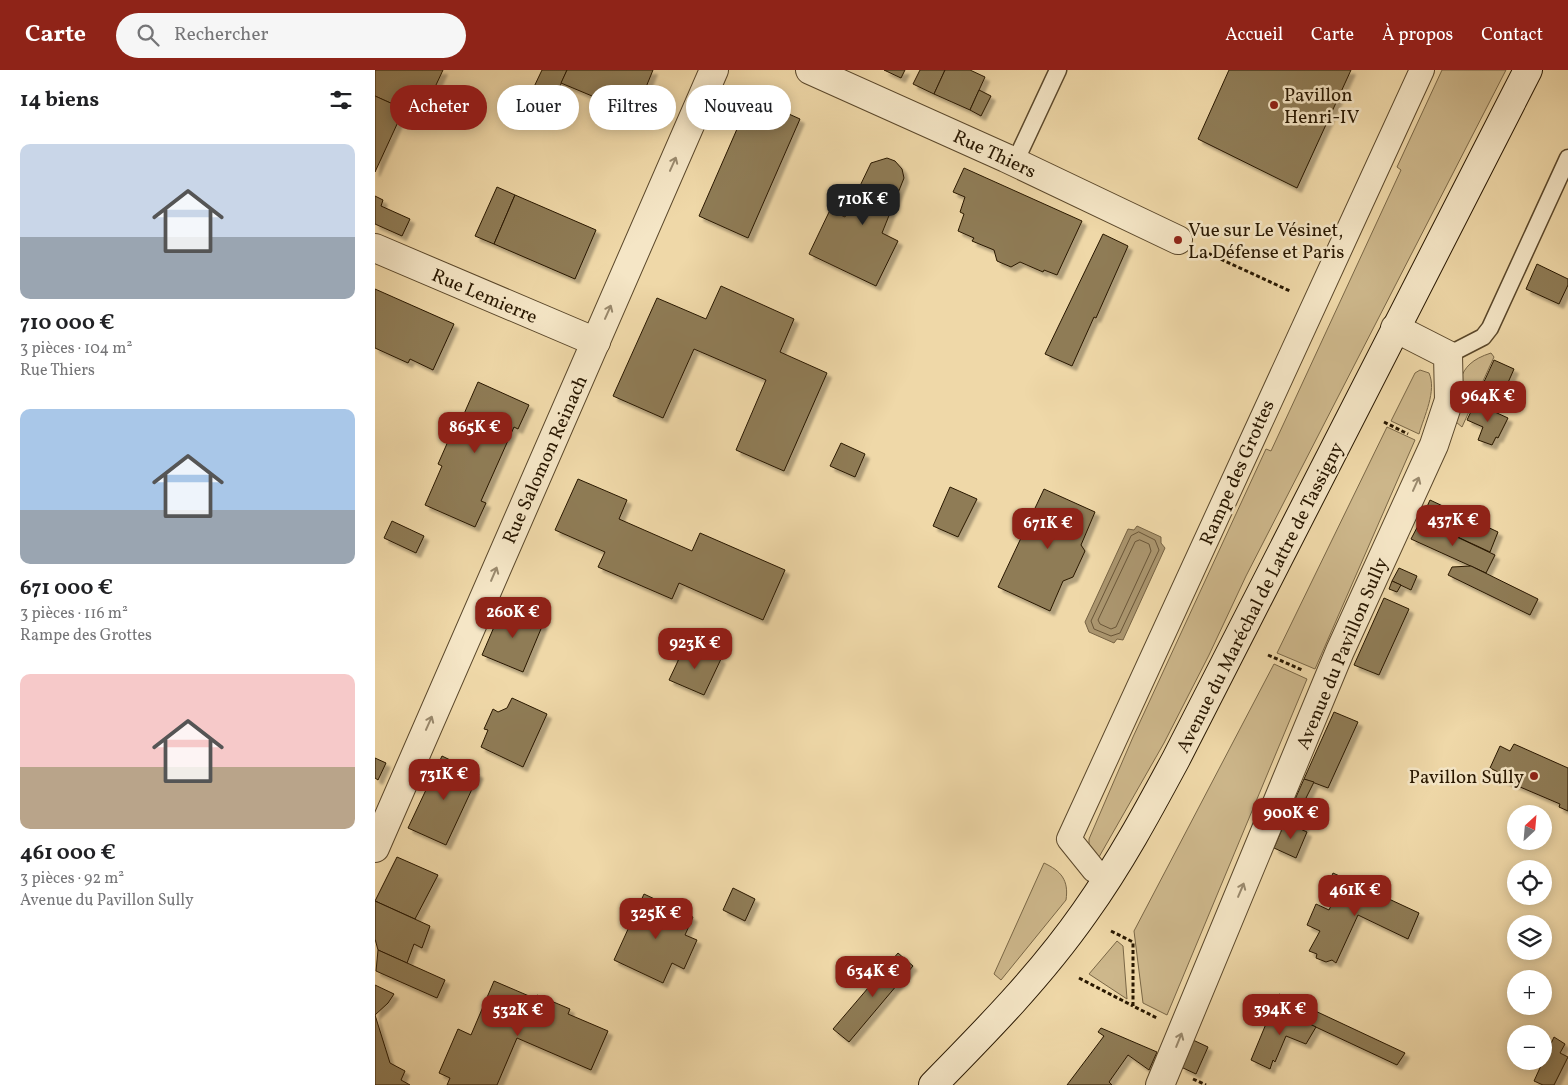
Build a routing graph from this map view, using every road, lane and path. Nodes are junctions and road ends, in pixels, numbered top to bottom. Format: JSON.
{"nodes":[{"id":1,"x":714,"y":70,"type":"edge"},
{"id":2,"x":810,"y":70,"type":"edge"},
{"id":3,"x":1058,"y":70,"type":"edge"},
{"id":4,"x":1422,"y":70,"type":"edge"},
{"id":5,"x":1528,"y":70,"type":"edge"},
{"id":6,"x":1547,"y":70,"type":"edge"},
{"id":7,"x":1568,"y":158,"type":"edge"},
{"id":8,"x":1015,"y":162,"type":"junction"},
{"id":9,"x":1178,"y":240,"type":"joint"},
{"id":10,"x":375,"y":248,"type":"edge"},
{"id":11,"x":1314,"y":302,"type":"junction"},
{"id":12,"x":1402,"y":332,"type":"junction"},
{"id":13,"x":596,"y":342,"type":"junction"},
{"id":14,"x":1448,"y":355,"type":"junction"},
{"id":15,"x":1384,"y":422,"type":"dead end"},
{"id":16,"x":1411,"y":435,"type":"dead end"},
{"id":17,"x":1268,"y":655,"type":"dead end"},
{"id":18,"x":1308,"y":673,"type":"dead end"},
{"id":19,"x":375,"y":848,"type":"edge"},
{"id":20,"x":1094,"y":870,"type":"dead end"},
{"id":21,"x":1111,"y":931,"type":"dead end"},
{"id":22,"x":1079,"y":978,"type":"dead end"},
{"id":23,"x":1133,"y":1006,"type":"junction"},
{"id":24,"x":1163,"y":1021,"type":"dead end"},
{"id":25,"x":933,"y":1085,"type":"edge"},
{"id":26,"x":953,"y":1085,"type":"edge"},
{"id":27,"x":1160,"y":1085,"type":"edge"}],
"edges":[{"from":13,"to":1,"type":"main road","name":"Rue Salomon Reinach","one_way":true},
{"from":2,"to":8,"type":"main road","name":"Rue Thiers"},
{"from":3,"to":8,"type":"lane"},
{"from":4,"to":11,"type":"street","name":"Rampe des Grottes"},
{"from":5,"to":12,"type":"main road","name":"Avenue du Maréchal de Lattre de Tassigny"},
{"from":6,"to":12,"type":"main road","name":"Avenue du Maréchal de Lattre de Tassigny"},
{"from":7,"to":14,"type":"lane"},
{"from":8,"to":9,"type":"main road","name":"Rue Thiers"},
{"from":9,"to":11,"type":"path"},
{"from":10,"to":13,"type":"main road","name":"Rue Lemierre"},
{"from":11,"to":20,"type":"street","name":"Rampe des Grottes"},
{"from":12,"to":14,"type":"main road"},
{"from":12,"to":25,"type":"main road","name":"Avenue du Maréchal de Lattre de Tassigny"},
{"from":12,"to":26,"type":"main road","name":"Avenue du Maréchal de Lattre de Tassigny"},
{"from":19,"to":13,"type":"main road","name":"Rue Salomon Reinach","one_way":true},
{"from":27,"to":14,"type":"main road","name":"Avenue du Pavillon Sully","one_way":true},
{"from":15,"to":16,"type":"path"},
{"from":17,"to":18,"type":"path"},
{"from":21,"to":23,"type":"path"},
{"from":22,"to":23,"type":"path"},
{"from":23,"to":24,"type":"path"}]}
